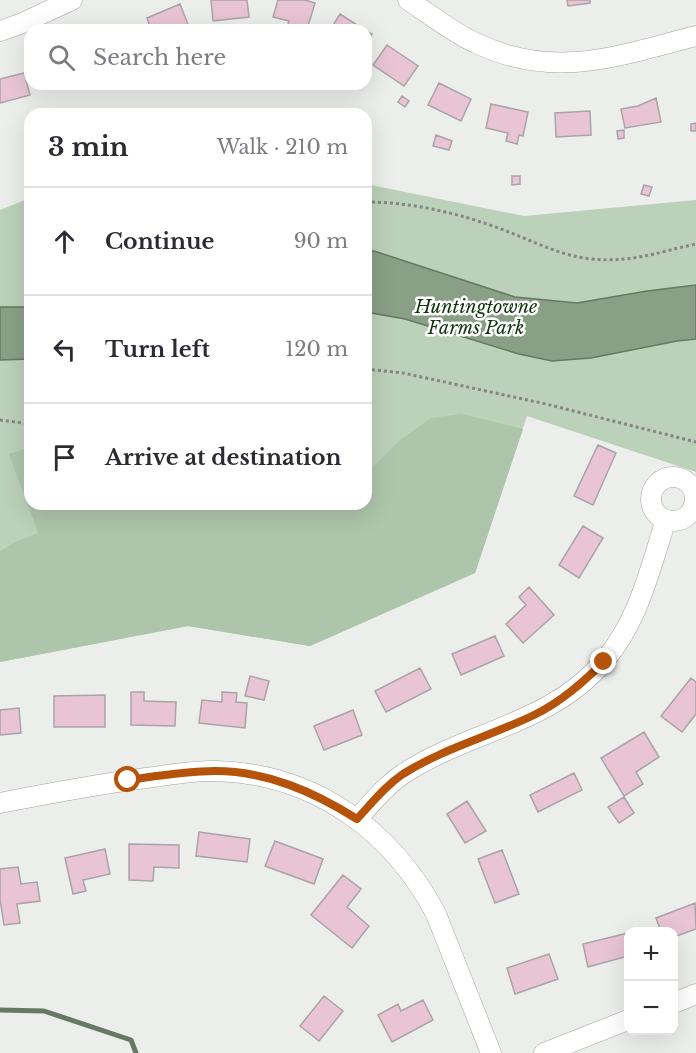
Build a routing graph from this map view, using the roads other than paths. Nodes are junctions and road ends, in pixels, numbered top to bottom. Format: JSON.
{"nodes":[{"id":1,"x":72,"y":0,"type":"edge"},
{"id":2,"x":408,"y":0,"type":"edge"},
{"id":3,"x":0,"y":31,"type":"edge"},
{"id":4,"x":696,"y":36,"type":"edge"},
{"id":5,"x":666,"y":520,"type":"dead end"},
{"id":6,"x":0,"y":803,"type":"edge"},
{"id":7,"x":357,"y":819,"type":"junction"},
{"id":8,"x":696,"y":994,"type":"edge"},
{"id":9,"x":678,"y":1001,"type":"edge"},
{"id":10,"x":624,"y":1022,"type":"edge"},
{"id":11,"x":491,"y":1053,"type":"edge"},
{"id":12,"x":544,"y":1053,"type":"edge"}],
"edges":[{"from":1,"to":3,"type":"street"},
{"from":2,"to":4,"type":"street"},
{"from":5,"to":7,"type":"street"},
{"from":6,"to":7,"type":"street"},
{"from":7,"to":11,"type":"street"},
{"from":8,"to":9,"type":"street"},
{"from":10,"to":12,"type":"street"}]}
